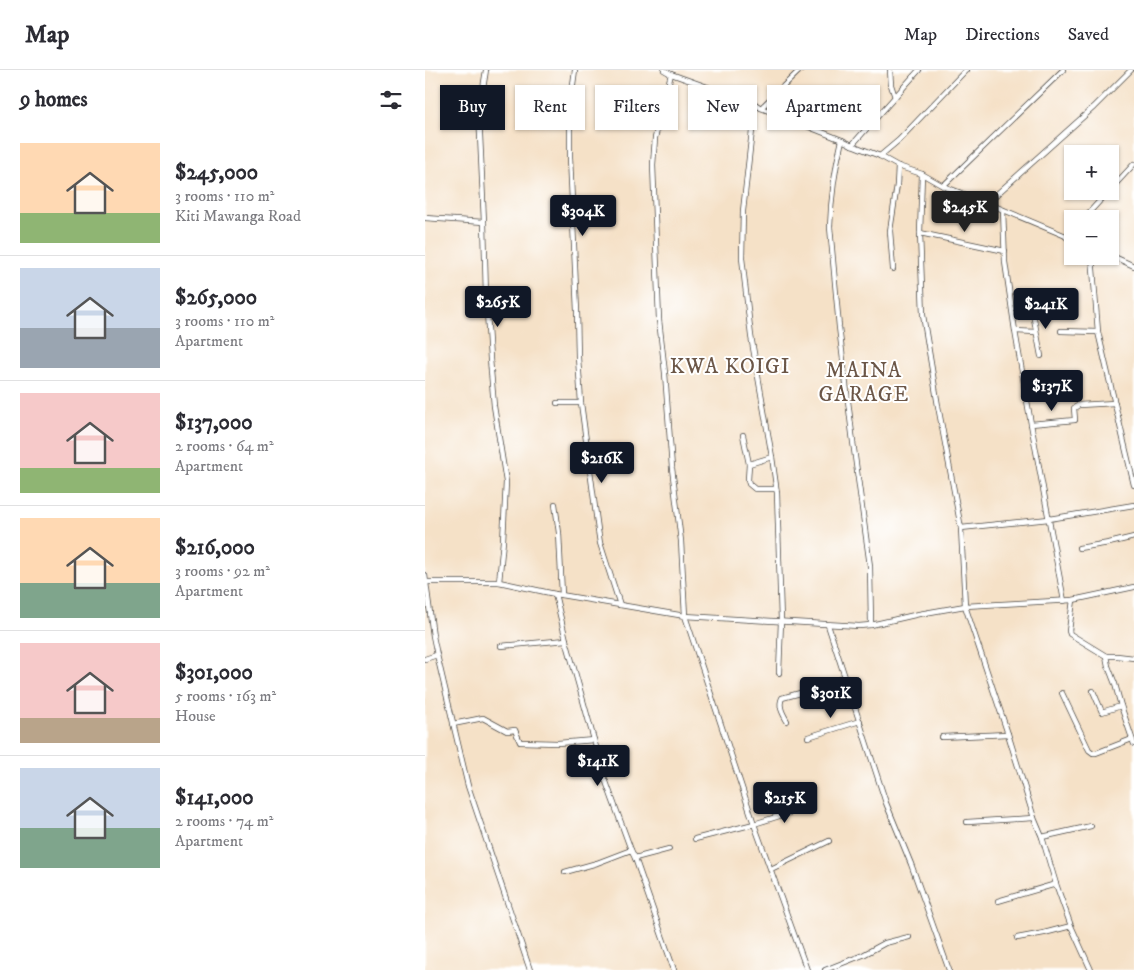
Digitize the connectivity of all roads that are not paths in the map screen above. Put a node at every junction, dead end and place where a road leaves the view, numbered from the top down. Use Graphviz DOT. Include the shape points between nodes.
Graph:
graph roads {
  1 [pos="486,70"];
  2 [pos="575,70"];
  3 [pos="664,70"];
  4 [pos="800,70"];
  5 [pos="890,70"];
  6 [pos="919,70"];
  7 [pos="966,70"];
  8 [pos="1063,70"];
  9 [pos="1131,70"];
  10 [pos="671,74"];
  11 [pos="702,85"];
  12 [pos="895,97"];
  13 [pos="757,105"];
  14 [pos="761,108"];
  15 [pos="752,130"];
  16 [pos="842,140"];
  17 [pos="852,145"];
  18 [pos="880,156"];
  19 [pos="1134,164"];
  20 [pos="898,166"];
  21 [pos="922,174"];
  22 [pos="1119,180"];
  23 [pos="943,186"];
  24 [pos="1101,200"];
  25 [pos="987,203"];
  26 [pos="1003,210"];
  27 [pos="1091,210"];
  28 [pos="425,218"];
  29 [pos="484,222"];
  30 [pos="921,233"];
  31 [pos="1064,236"];
  32 [pos="1005,251"];
  33 [pos="1119,260"];
  34 [pos="1094,265"];
  35 [pos="1134,266"];
  36 [pos="893,269"];
  37 [pos="1032,308"];
  38 [pos="1015,331"];
  39 [pos="1061,331"];
  40 [pos="1036,332"];
  41 [pos="1098,332"];
  42 [pos="1041,356"];
  43 [pos="557,403"];
  44 [pos="581,403"];
  45 [pos="1115,403"];
  46 [pos="1031,424"];
  47 [pos="743,434"];
  48 [pos="772,457"];
  49 [pos="749,464"];
  50 [pos="1134,485"];
  51 [pos="776,489"];
  52 [pos="555,504"];
  53 [pos="1134,506"];
  54 [pos="1049,518"];
  55 [pos="961,528"];
  56 [pos="1134,537"];
  57 [pos="1079,548"];
  58 [pos="425,575"];
  59 [pos="425,582"];
  60 [pos="499,582"];
  61 [pos="1134,587"];
  62 [pos="555,594"];
  63 [pos="562,595"];
  64 [pos="1073,600"];
  65 [pos="1064,601"];
  66 [pos="619,605"];
  67 [pos="965,606"];
  68 [pos="685,616"];
  69 [pos="781,621"];
  70 [pos="828,625"];
  71 [pos="871,626"];
  72 [pos="425,629"];
  73 [pos="432,629"];
  74 [pos="566,640"];
  75 [pos="501,646"];
  76 [pos="437,655"];
  77 [pos="1106,656"];
  78 [pos="425,658"];
  79 [pos="1134,658"];
  80 [pos="779,673"];
  81 [pos="845,677"];
  82 [pos="1093,690"];
  83 [pos="1062,693"];
  84 [pos="1121,706"];
  85 [pos="787,721"];
  86 [pos="860,721"];
  87 [pos="453,724"];
  88 [pos="1008,734"];
  89 [pos="941,736"];
  90 [pos="808,737"];
  91 [pos="594,740"];
  92 [pos="1133,741"];
  93 [pos="811,806"];
  94 [pos="1034,818"];
  95 [pos="967,822"];
  96 [pos="754,824"];
  97 [pos="1091,826"];
  98 [pos="1041,837"];
  99 [pos="695,839"];
  100 [pos="829,841"];
  101 [pos="669,849"];
  102 [pos="631,850"];
  103 [pos="635,858"];
  104 [pos="771,869"];
  105 [pos="565,872"];
  106 [pos="1056,884"];
  107 [pos="998,901"];
  108 [pos="1071,926"];
  109 [pos="909,937"];
  110 [pos="1017,938"];
  111 [pos="529,970"];
  112 [pos="674,970"];
  113 [pos="807,970"];
  114 [pos="825,970"];
  115 [pos="949,970"];
  116 [pos="1091,970"];
  1 -- 29 [label="street" via="479,113"];
  2 -- 44 [label="street" via="570,106 570,157"];
  3 -- 10 [label="street"];
  4 -- 14 [label="street"];
  5 -- 12 [label="street"];
  6 -- 12 [label="street"];
  7 -- 18 [label="street"];
  8 -- 23 [label="street"];
  9 -- 25 [label="street"];
  10 -- 11 [label="street"];
  10 -- 68 [label="street" via="655,138 653,165 659,320 681,541"];
  12 -- 17 [label="street"];
  13 -- 14 [label="street"];
  14 -- 16 [label="street"];
  15 -- 48 [label="street" via="743,211 742,258 751,336"];
  16 -- 17 [label="street"];
  16 -- 71 [label="street" via="836,164 830,227 841,346 869,566"];
  17 -- 18 [label="street"];
  18 -- 20 [label="street"];
  19 -- 22 [label="street"];
  20 -- 21 [label="street"];
  20 -- 36 [label="street" via="890,231"];
  21 -- 23 [label="street"];
  21 -- 30 [label="street"];
  23 -- 25 [label="street"];
  24 -- 27 [label="street"];
  25 -- 26 [label="street"];
  26 -- 31 [label="street"];
  26 -- 32 [label="street"];
  28 -- 29 [label="street"];
  29 -- 60 [label="street" via="490,359 505,482"];
  30 -- 32 [label="street"];
  30 -- 55 [label="street" via="923,315"];
  32 -- 38 [label="street"];
  33 -- 35 [label="street"];
  34 -- 41 [label="street"];
  37 -- 40 [label="street"];
  38 -- 40 [label="street"];
  38 -- 46 [label="street"];
  39 -- 41 [label="street"];
  40 -- 42 [label="street"];
  41 -- 45 [label="street"];
  43 -- 44 [label="street"];
  44 -- 66 [label="street" via="600,543"];
  45 -- 46 [label="street" via="1074,408 1075,420"];
  45 -- 50 [label="street"];
  46 -- 54 [label="street"];
  47 -- 49 [label="street"];
  48 -- 49 [label="street"];
  48 -- 51 [label="street"];
  49 -- 51 [label="street" via="748,480 752,487"];
  51 -- 69 [label="street"];
  52 -- 63 [label="street"];
  53 -- 54 [label="street"];
  54 -- 55 [label="street"];
  54 -- 65 [label="street"];
  55 -- 67 [label="street"];
  56 -- 57 [label="street"];
  58 -- 59 [label="street"];
  59 -- 60 [label="street"];
  59 -- 73 [label="street"];
  60 -- 62 [label="street"];
  61 -- 64 [label="street"];
  62 -- 63 [label="street"];
  62 -- 74 [label="street"];
  63 -- 66 [label="street"];
  64 -- 65 [label="street"];
  64 -- 77 [label="street" via="1070,634"];
  65 -- 67 [label="street"];
  66 -- 68 [label="street"];
  67 -- 71 [label="street"];
  67 -- 88 [label="street"];
  68 -- 69 [label="street"];
  68 -- 96 [label="street"];
  69 -- 70 [label="street"];
  69 -- 80 [label="street"];
  70 -- 71 [label="street"];
  70 -- 81 [label="street"];
  72 -- 73 [label="street"];
  73 -- 76 [label="street"];
  74 -- 75 [label="street"];
  74 -- 91 [label="street"];
  76 -- 78 [label="street"];
  76 -- 87 [label="street"];
  77 -- 79 [label="street"];
  77 -- 84 [label="street"];
  81 -- 85 [label="street" via="781,699"];
  81 -- 86 [label="street"];
  82 -- 84 [label="street" via="1102,712"];
  83 -- 92 [label="street" via="1091,752"];
  84 -- 92 [label="street"];
  86 -- 90 [label="street"];
  86 -- 115 [label="street" via="886,803"];
  87 -- 91 [label="street" via="483,718 507,731 515,730 521,742"];
  87 -- 111 [label="street" via="468,786"];
  88 -- 89 [label="street"];
  88 -- 94 [label="street"];
  91 -- 102 [label="street"];
  93 -- 96 [label="street"];
  94 -- 95 [label="street"];
  94 -- 98 [label="street"];
  96 -- 99 [label="street"];
  96 -- 104 [label="street"];
  97 -- 98 [label="street"];
  98 -- 106 [label="street"];
  100 -- 104 [label="street"];
  101 -- 103 [label="street"];
  102 -- 103 [label="street"];
  102 -- 105 [label="street"];
  103 -- 112 [label="street"];
  104 -- 113 [label="street"];
  106 -- 107 [label="street"];
  106 -- 108 [label="street"];
  108 -- 110 [label="street"];
  108 -- 116 [label="street"];
  109 -- 114 [label="street" via="885,943"];
}
